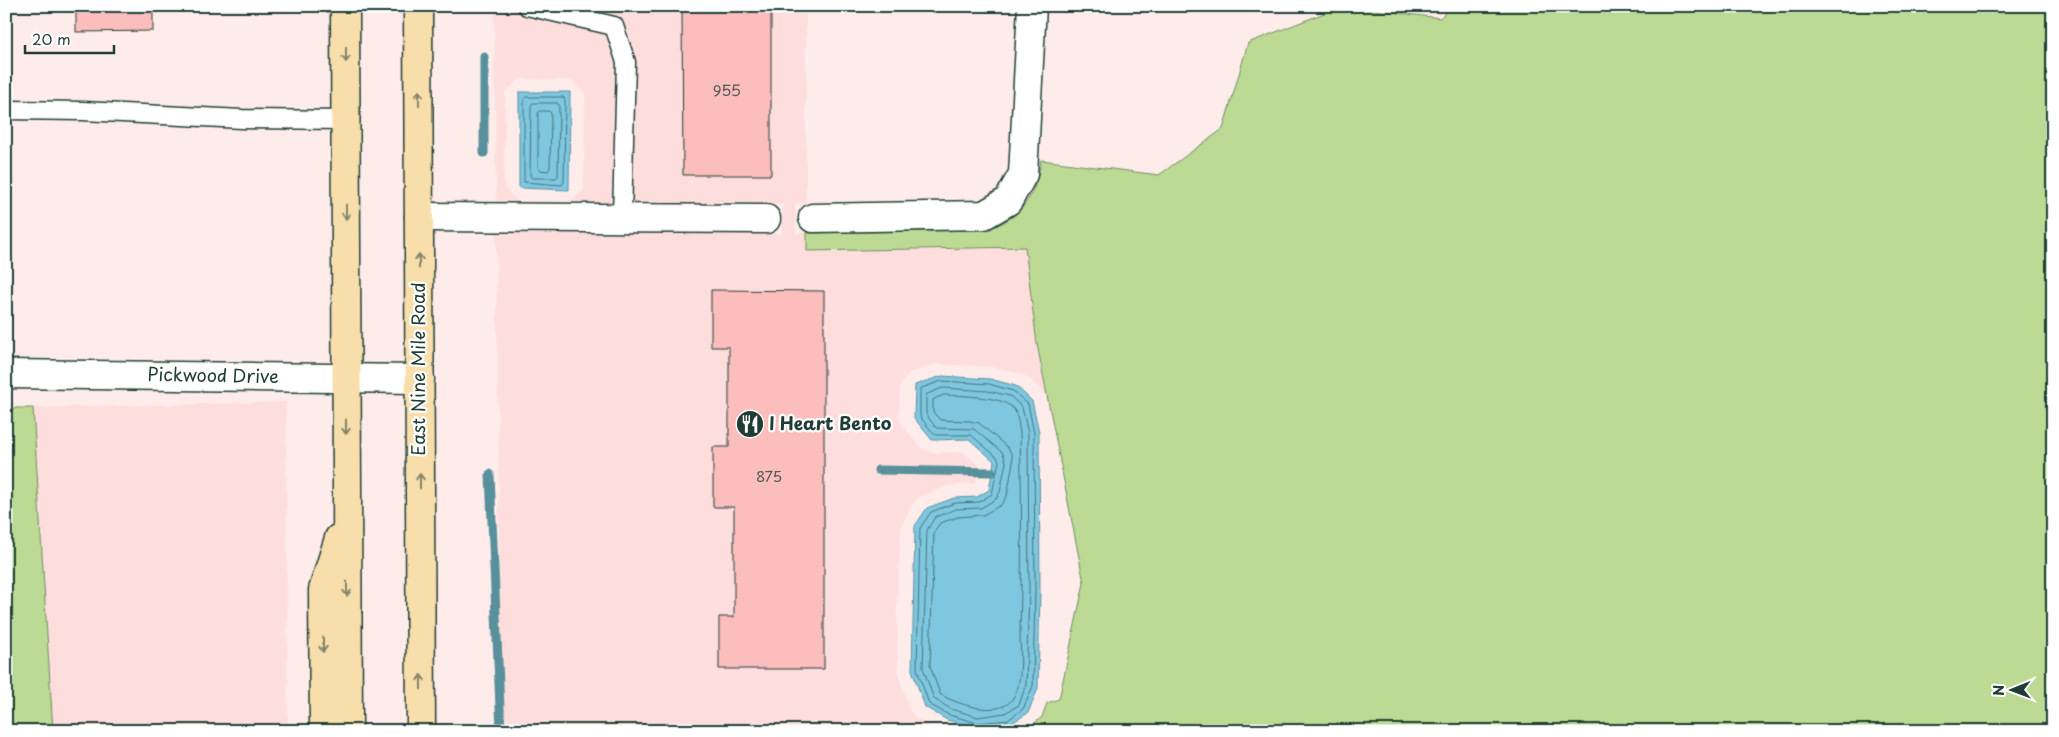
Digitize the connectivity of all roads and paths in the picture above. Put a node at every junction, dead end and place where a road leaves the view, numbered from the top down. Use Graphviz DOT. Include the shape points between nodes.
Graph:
graph roads {
  1 [pos="345,6"];
  2 [pos="418,6"];
  3 [pos="527,6"];
  4 [pos="1032,6"];
  5 [pos="6,110"];
  6 [pos="346,120"];
  7 [pos="419,217"];
  8 [pos="622,218"];
  9 [pos="813,218"];
  10 [pos="766,219"];
  11 [pos="6,374"];
  12 [pos="346,378"];
  13 [pos="420,380"];
  14 [pos="347,513"];
  15 [pos="324,731"];
  16 [pos="348,731"];
  17 [pos="421,731"];
  1 -- 6 [label="main road, one-way"];
  7 -- 2 [label="main road, East Nine Mile Road, one-way"];
  3 -- 8 [label="lane" via="614,26 626,62"];
  4 -- 9 [label="street" via="1023,174 1008,201 984,214"];
  5 -- 6 [label="lane"];
  6 -- 12 [label="main road, one-way"];
  7 -- 8 [label="street"];
  13 -- 7 [label="main road, East Nine Mile Road, one-way"];
  8 -- 10 [label="street"];
  11 -- 12 [label="street, Pickwood Drive"];
  12 -- 13 [label="street, Pickwood Drive"];
  12 -- 14 [label="main road, one-way"];
  17 -- 13 [label="main road, East Nine Mile Road, one-way"];
  14 -- 15 [label="main road, one-way" via="323,590"];
  14 -- 16 [label="main road, one-way"];
}
